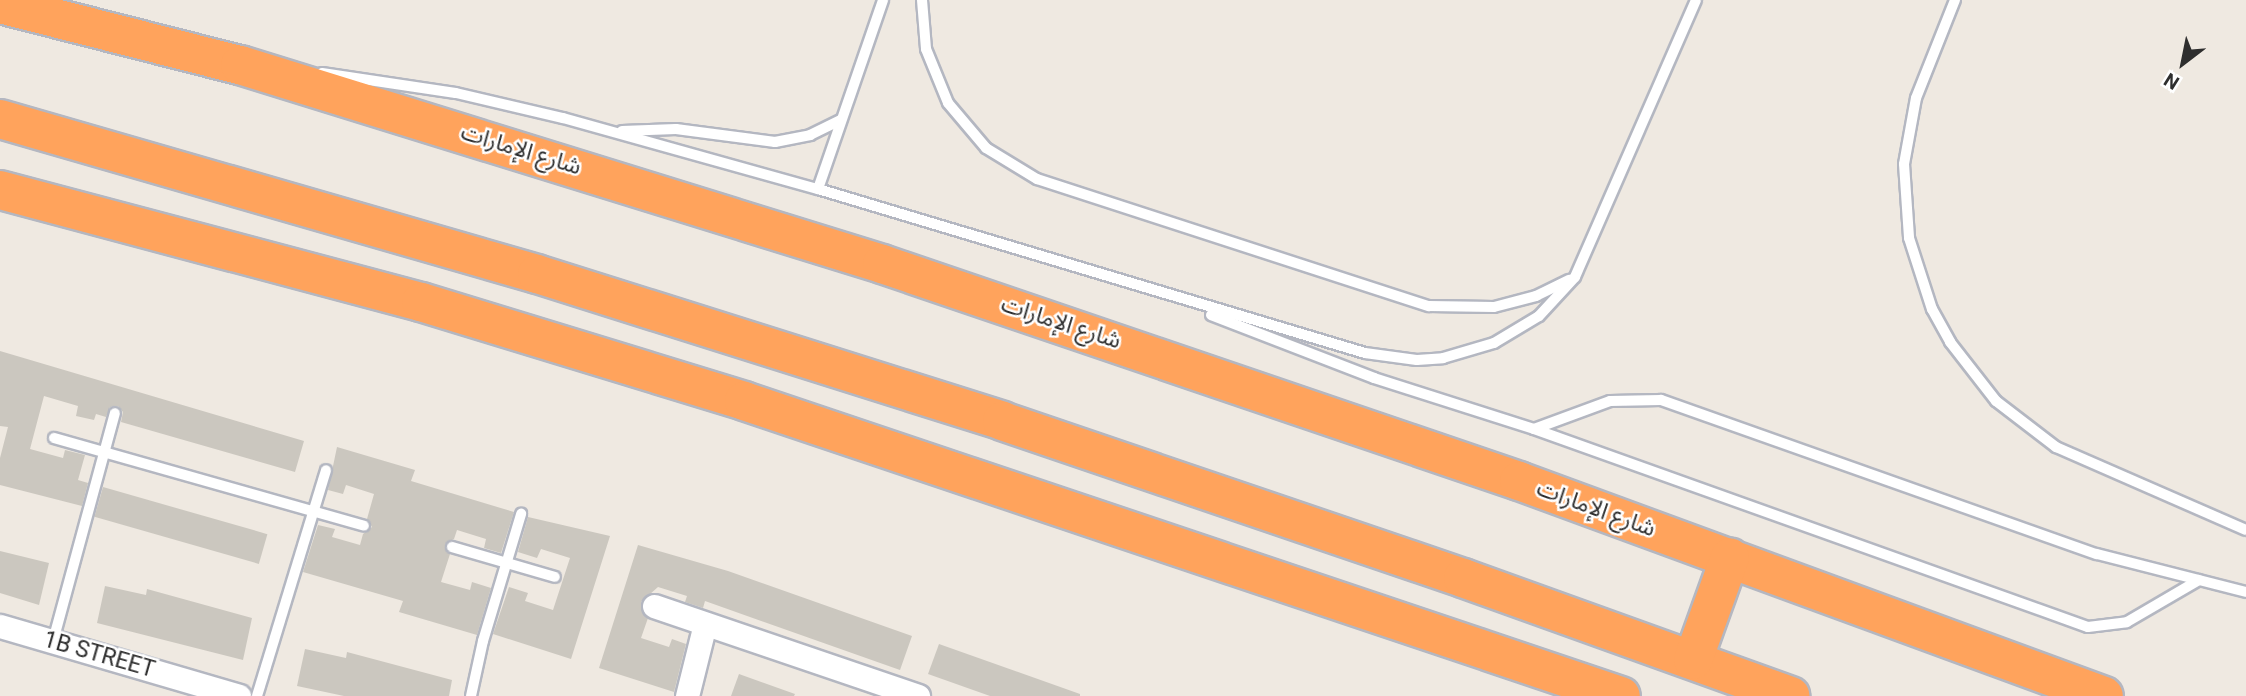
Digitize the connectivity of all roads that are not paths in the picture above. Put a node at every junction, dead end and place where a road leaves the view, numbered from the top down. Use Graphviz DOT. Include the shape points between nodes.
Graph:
graph roads {
  1 [pos="883,0"];
  2 [pos="922,0"];
  3 [pos="1696,0"];
  4 [pos="1955,0"];
  5 [pos="0,4"];
  6 [pos="240,65"];
  7 [pos="0,119"];
  8 [pos="841,120"];
  9 [pos="615,132"];
  10 [pos="818,189"];
  11 [pos="0,190"];
  12 [pos="1575,277"];
  13 [pos="1161,295"];
  14 [pos="115,413"];
  15 [pos="1534,429"];
  16 [pos="54,438"];
  17 [pos="104,453"];
  18 [pos="326,470"];
  19 [pos="314,512"];
  20 [pos="521,514"];
  21 [pos="365,526"];
  22 [pos="2246,530"];
  23 [pos="452,547"];
  24 [pos="1730,557"];
  25 [pos="506,562"];
  26 [pos="555,577"];
  27 [pos="2199,580"];
  28 [pos="2246,592"];
  29 [pos="654,606"];
  30 [pos="705,624"];
  31 [pos="0,626"];
  32 [pos="53,641"];
  33 [pos="1693,660"];
  34 [pos="239,696"];
  35 [pos="257,696"];
  36 [pos="471,696"];
  37 [pos="687,696"];
  38 [pos="918,696"];
  39 [pos="1621,696"];
  40 [pos="1790,696"];
  41 [pos="2104,696"];
  1 -- 8 [label="lane"];
  2 -- 12 [label="lane" via="926,48 948,103 986,148 1037,179 1429,306 1494,307 1536,296"];
  3 -- 12 [label="lane"];
  4 -- 22 [label="lane" via="1916,98 1904,163 1909,238 1932,309 1950,342 1996,401 2056,447"];
  5 -- 6 [label="highway, شارع الإمارات"];
  6 -- 9 [label="lane" via="402,83"];
  6 -- 24 [label="highway, شارع الإمارات" via="995,302"];
  7 -- 33 [label="highway" via="770,346 1220,494"];
  8 -- 9 [label="lane" via="810,135 775,142 676,129"];
  8 -- 10 [label="lane"];
  9 -- 10 [label="lane"];
  10 -- 13 [label="lane"];
  11 -- 39 [label="highway" via="421,302 744,401"];
  12 -- 13 [label="lane" via="1539,316 1494,343 1443,358 1417,360 1365,353"];
  13 -- 15 [label="lane" via="1374,378"];
  14 -- 17 [label="lane"];
  15 -- 27 [label="lane" via="1609,401 1661,400 2097,554"];
  15 -- 27 [label="lane" via="2088,627 2127,622"];
  16 -- 17 [label="lane"];
  17 -- 19 [label="lane"];
  17 -- 32 [label="lane"];
  18 -- 19 [label="lane"];
  19 -- 21 [label="lane"];
  19 -- 35 [label="lane"];
  20 -- 25 [label="lane"];
  23 -- 25 [label="lane"];
  24 -- 33 [label="highway"];
  24 -- 41 [label="highway, شارع الإمارات"];
  25 -- 26 [label="lane"];
  25 -- 36 [label="lane"];
  27 -- 28 [label="lane"];
  29 -- 30 [label="street"];
  30 -- 37 [label="street"];
  30 -- 38 [label="street"];
  31 -- 32 [label="street, 1B STREET"];
  32 -- 34 [label="street, 1B STREET"];
  33 -- 40 [label="highway"];
}
